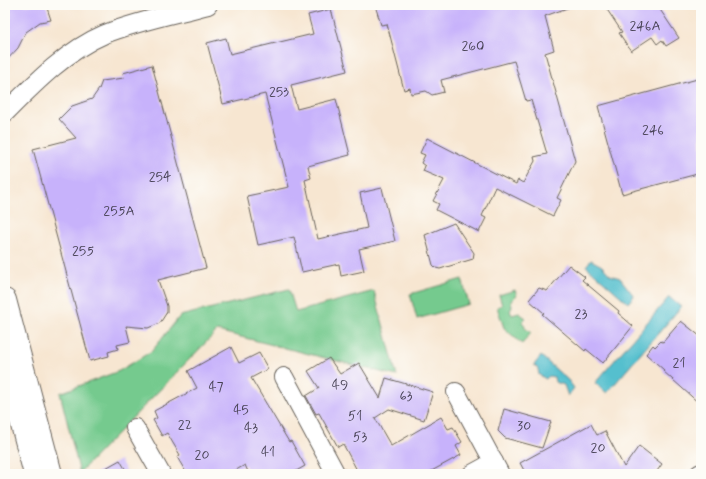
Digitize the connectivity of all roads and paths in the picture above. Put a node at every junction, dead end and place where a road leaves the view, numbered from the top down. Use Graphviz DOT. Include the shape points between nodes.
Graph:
graph roads {
  1 [pos="208,5"];
  2 [pos="5,113"];
  3 [pos="5,300"];
  4 [pos="10,333"];
  5 [pos="5,361"];
  6 [pos="284,377"];
  7 [pos="456,392"];
  8 [pos="135,428"];
  9 [pos="497,468"];
  10 [pos="35,474"];
  11 [pos="51,474"];
  12 [pos="161,474"];
  13 [pos="336,474"];
  14 [pos="472,474"];
  1 -- 2 [label="street" via="104,35 72,54 45,75"];
  3 -- 4 [label="street"];
  4 -- 11 [label="street"];
  5 -- 10 [label="street"];
  6 -- 13 [label="street"];
  7 -- 9 [label="street"];
  8 -- 12 [label="street"];
  9 -- 14 [label="street"];
}
